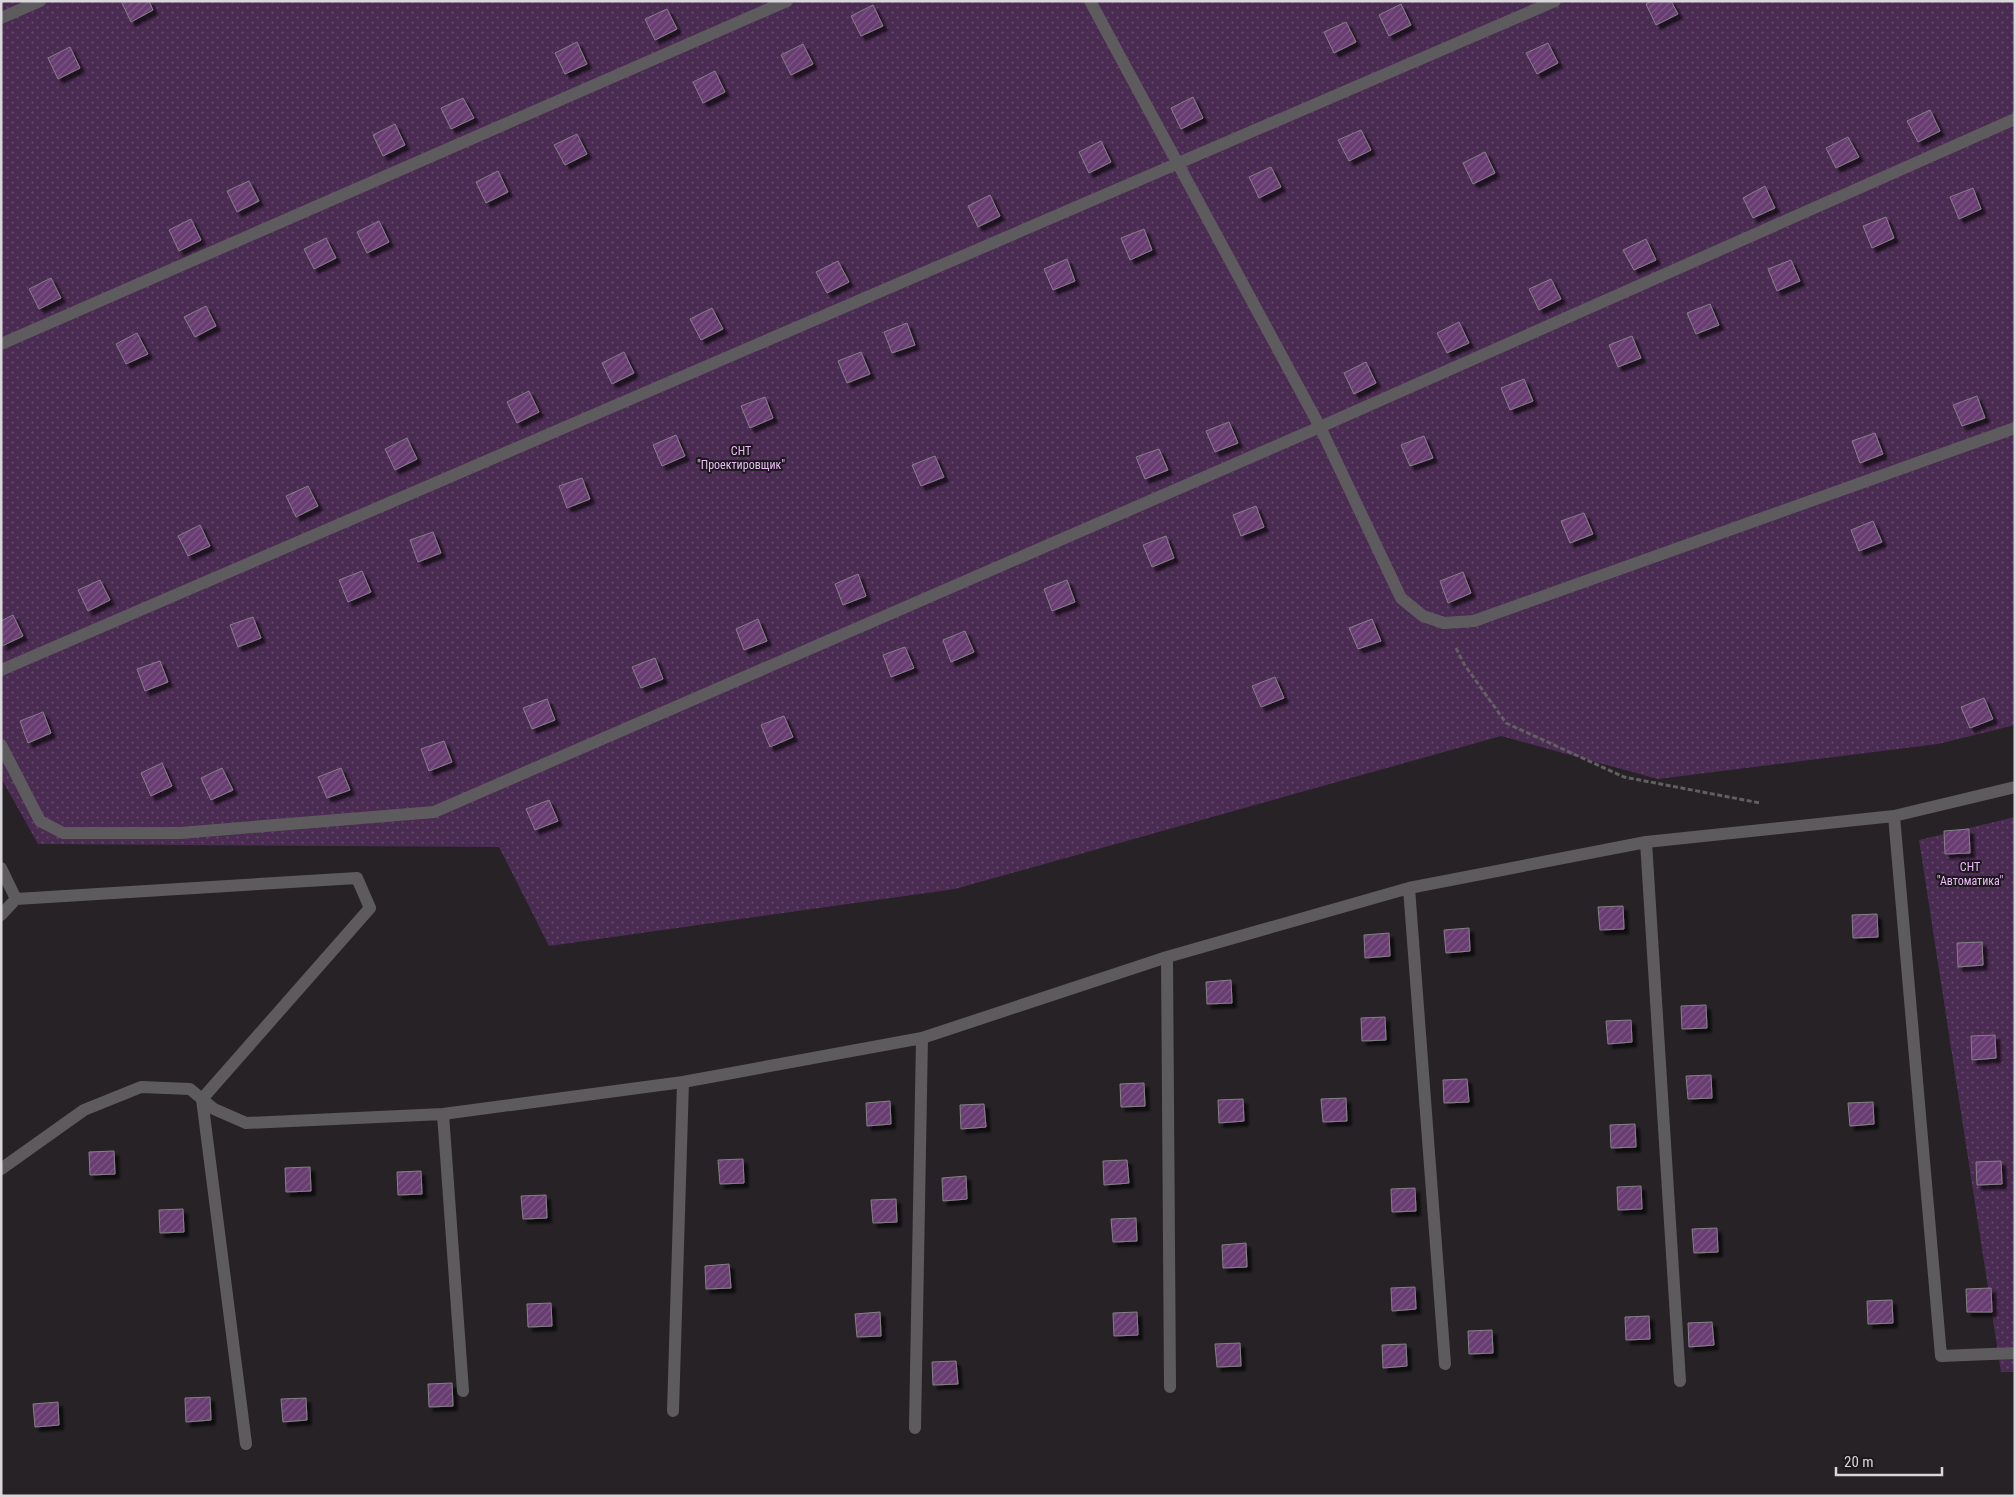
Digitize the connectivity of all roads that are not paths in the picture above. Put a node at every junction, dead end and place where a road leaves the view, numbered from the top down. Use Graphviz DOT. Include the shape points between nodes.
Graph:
graph roads {
  1 [pos="40,1"];
  2 [pos="787,1"];
  3 [pos="1090,1"];
  4 [pos="1555,1"];
  5 [pos="1,18"];
  6 [pos="2015,118"];
  7 [pos="1178,164"];
  8 [pos="1,344"];
  9 [pos="1320,427"];
  10 [pos="2015,428"];
  11 [pos="1,670"];
  12 [pos="1,745"];
  13 [pos="2015,787"];
  14 [pos="1894,816"];
  15 [pos="1646,842"];
  16 [pos="1,868"];
  17 [pos="1409,888"];
  18 [pos="16,899"];
  19 [pos="1,915"];
  20 [pos="1167,957"];
  21 [pos="922,1038"];
  22 [pos="683,1082"];
  23 [pos="202,1098"];
  24 [pos="442,1114"];
  25 [pos="1,1169"];
  26 [pos="2015,1353"];
  27 [pos="1445,1364"];
  28 [pos="1680,1381"];
  29 [pos="1170,1386"];
  30 [pos="463,1391"];
  31 [pos="673,1411"];
  32 [pos="916,1428"];
  33 [pos="246,1444"];
  1 -- 5 [label="street"];
  2 -- 8 [label="street"];
  3 -- 7 [label="street"];
  4 -- 7 [label="street"];
  6 -- 9 [label="street"];
  7 -- 9 [label="street"];
  7 -- 11 [label="street"];
  9 -- 10 [label="street" via="1402,598 1423,616 1444,623 1474,621"];
  9 -- 12 [label="street" via="434,812 180,833 63,833 40,821"];
  13 -- 14 [label="street"];
  14 -- 15 [label="street"];
  14 -- 26 [label="street" via="1941,1356"];
  15 -- 17 [label="street"];
  15 -- 28 [label="street"];
  16 -- 18 [label="street"];
  17 -- 20 [label="street"];
  17 -- 27 [label="street"];
  18 -- 19 [label="street"];
  18 -- 23 [label="street" via="357,878 370,908"];
  20 -- 21 [label="street"];
  20 -- 29 [label="street"];
  21 -- 22 [label="street"];
  21 -- 32 [label="street"];
  22 -- 24 [label="street"];
  22 -- 31 [label="street"];
  23 -- 24 [label="street" via="214,1109 246,1122"];
  23 -- 25 [label="street" via="190,1089 141,1087 84,1110"];
  23 -- 33 [label="street"];
  24 -- 30 [label="street"];
}
